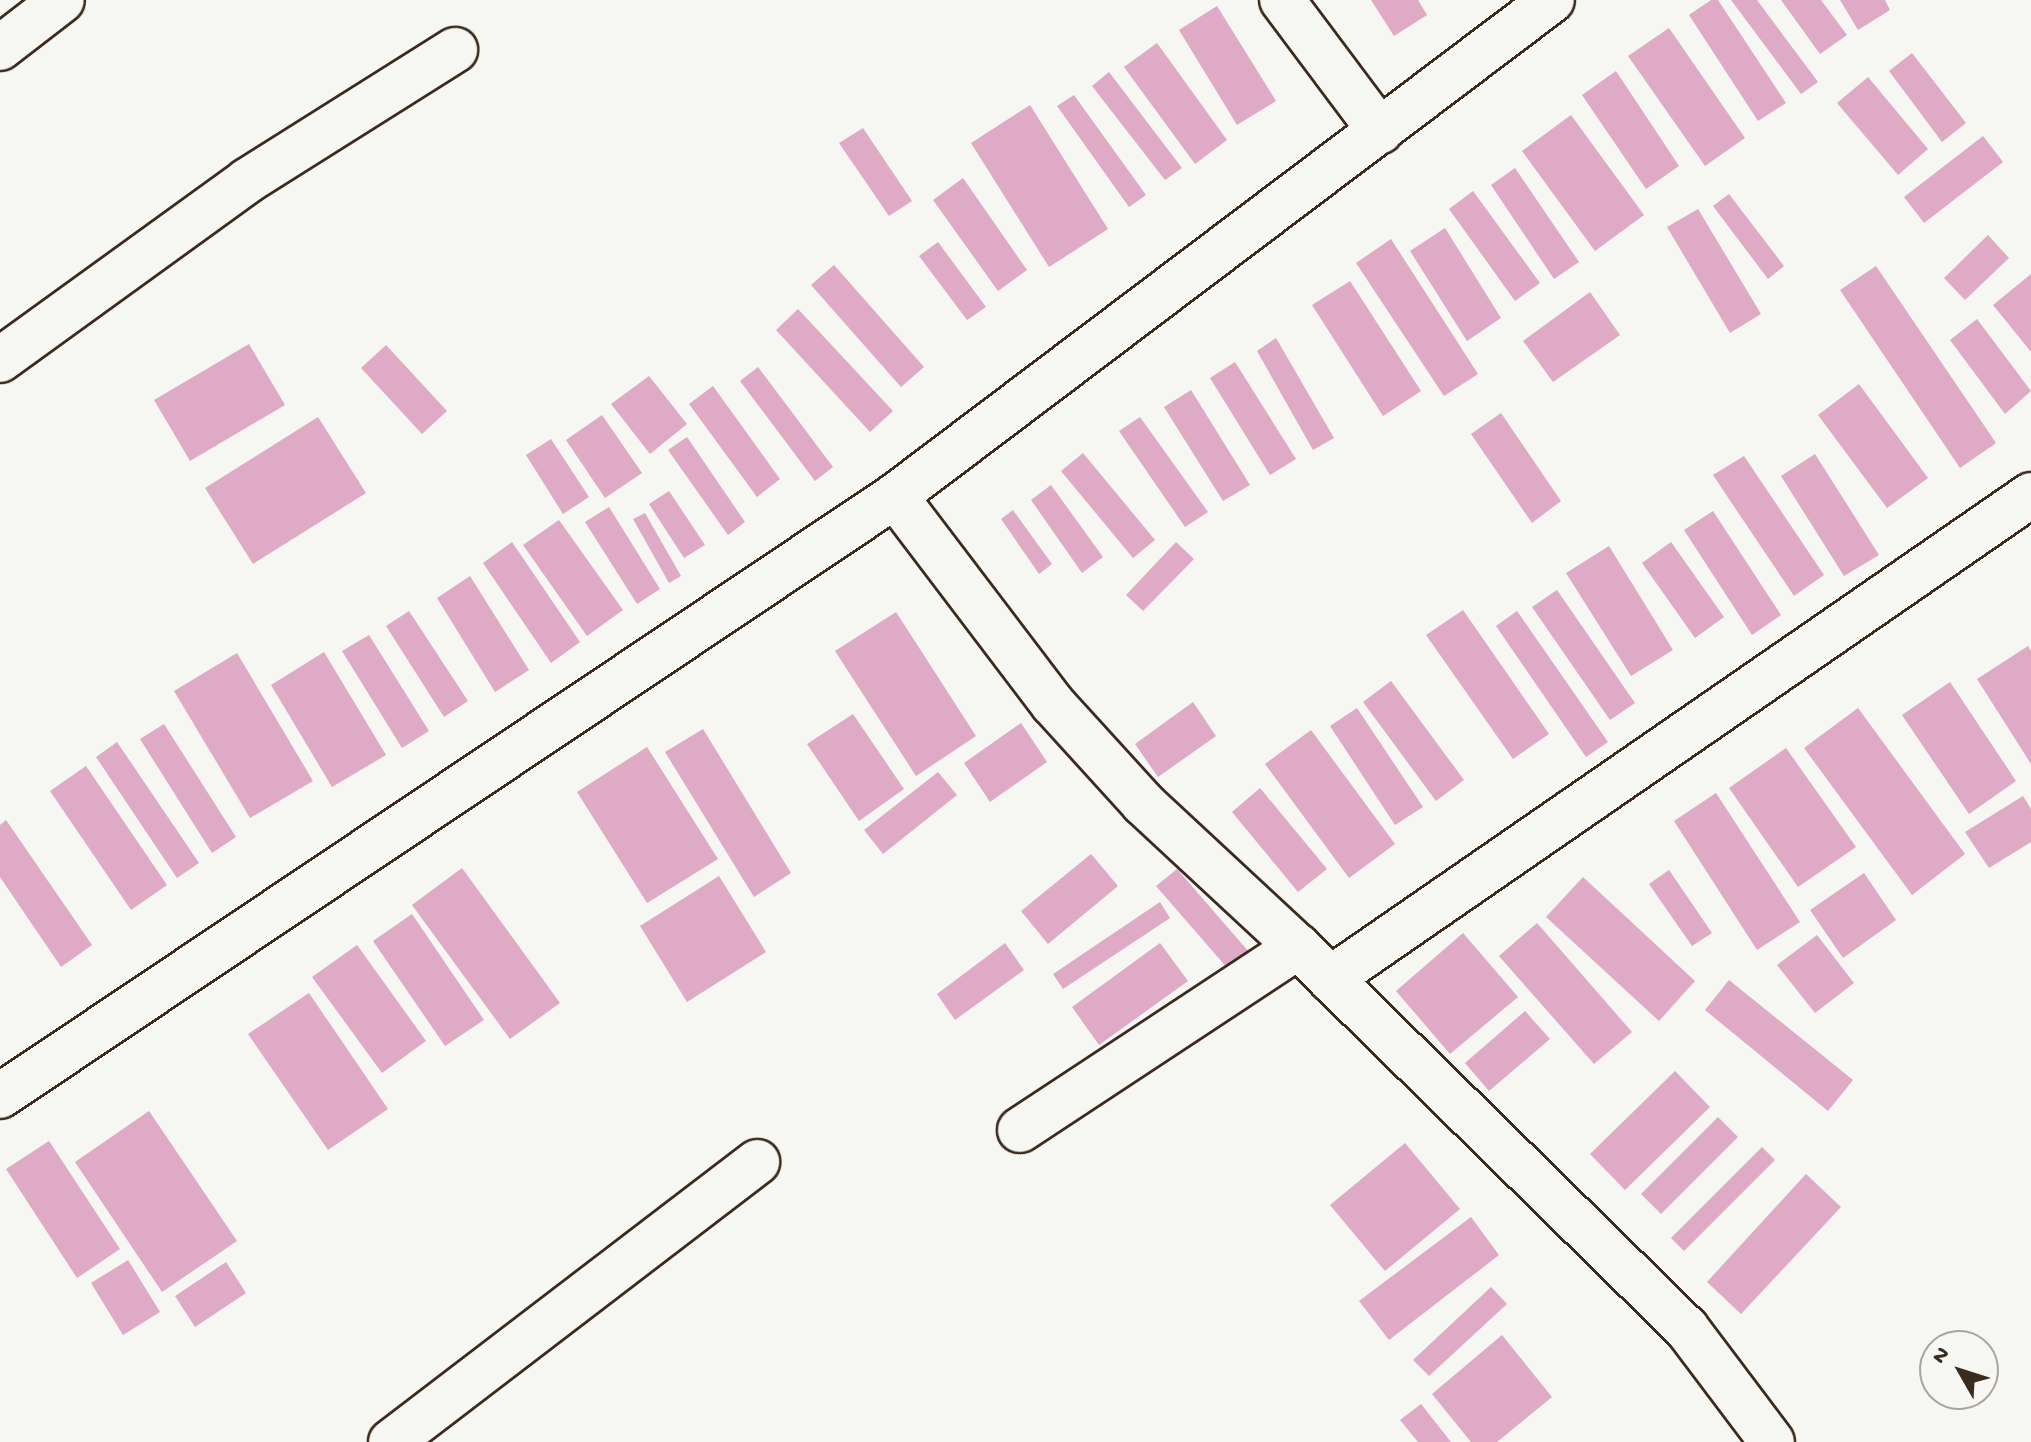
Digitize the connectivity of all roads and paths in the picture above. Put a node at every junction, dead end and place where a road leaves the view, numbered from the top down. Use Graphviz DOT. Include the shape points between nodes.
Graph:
graph roads {
  1 [pos="62,0"];
  2 [pos="1282,0"];
  3 [pos="1552,0"];
  4 [pos="0,48"];
  5 [pos="455,50"];
  6 [pos="1380,131"];
  7 [pos="0,360"];
  8 [pos="2031,495"];
  9 [pos="895,496"];
  10 [pos="1298,947"];
  11 [pos="1330,979"];
  12 [pos="0,1096"];
  13 [pos="1020,1130"];
  14 [pos="757,1162"];
  15 [pos="391,1442"];
  16 [pos="1772,1442"];
  1 -- 4 [label="street"];
  2 -- 6 [label="street"];
  3 -- 6 [label="street"];
  5 -- 7 [label="street" via="247,181"];
  6 -- 9 [label="street"];
  8 -- 11 [label="street"];
  9 -- 10 [label="street" via="1063,715 1143,803"];
  9 -- 12 [label="street"];
  10 -- 11 [label="street"];
  10 -- 13 [label="street"];
  11 -- 16 [label="street" via="1687,1329"];
  14 -- 15 [label="street"];
}
